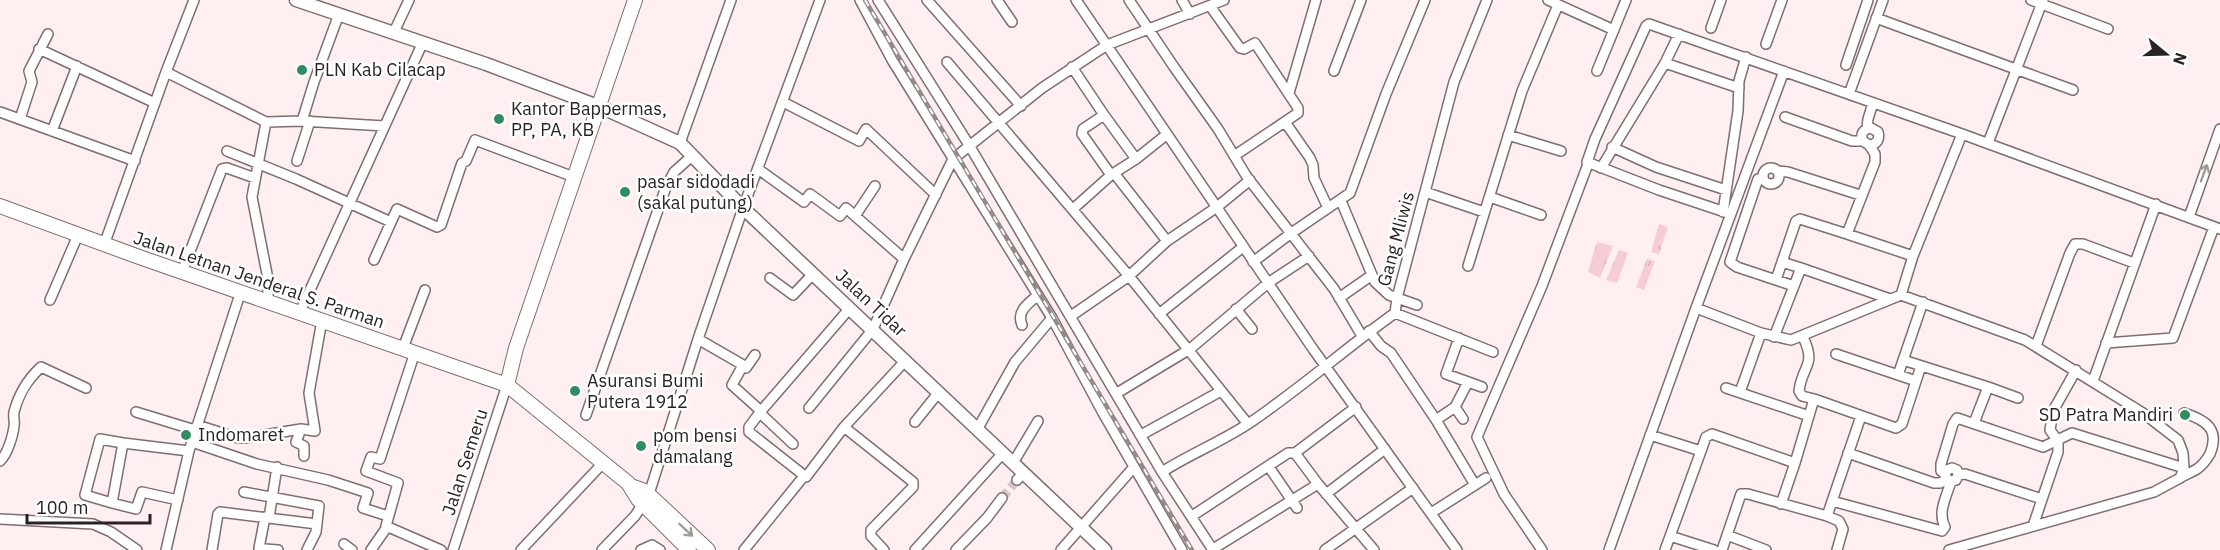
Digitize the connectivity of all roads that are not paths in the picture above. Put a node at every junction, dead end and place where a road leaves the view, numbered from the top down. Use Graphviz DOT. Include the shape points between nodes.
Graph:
graph roads {
  1 [pos="195,0"];
  2 [pos="296,0"];
  3 [pos="409,0"];
  4 [pos="635,0"];
  5 [pos="731,0"];
  6 [pos="820,0"];
  7 [pos="860,0"];
  8 [pos="878,0"];
  9 [pos="927,0"];
  10 [pos="997,0"];
  11 [pos="1076,0"];
  12 [pos="1130,0"];
  13 [pos="1182,0"];
  14 [pos="1224,0"];
  15 [pos="1316,0"];
  16 [pos="1361,0"];
  17 [pos="1425,0"];
  18 [pos="1487,0"];
  19 [pos="1548,0"];
  20 [pos="1626,0"];
  21 [pos="1720,0"];
  22 [pos="1782,0"];
  23 [pos="1868,0"];
  24 [pos="1883,0"];
  25 [pos="2031,0"];
  26 [pos="2042,2"];
  27 [pos="1558,5"];
  28 [pos="1210,6"];
  29 [pos="339,14"];
  30 [pos="1190,14"];
  31 [pos="1876,18"];
  32 [pos="1012,22"];
  33 [pos="1711,28"];
  34 [pos="2108,28"];
  35 [pos="1148,29"];
  36 [pos="1614,30"];
  37 [pos="394,32"];
  38 [pos="48,34"];
  39 [pos="1679,34"];
  40 [pos="423,42"];
  41 [pos="1766,44"];
  42 [pos="1107,45"];
  43 [pos="39,49"];
  44 [pos="1746,57"];
  45 [pos="947,62"];
  46 [pos="1665,63"];
  47 [pos="1846,65"];
  48 [pos="77,66"];
  49 [pos="1072,67"];
  50 [pos="2016,69"];
  51 [pos="1334,71"];
  52 [pos="1597,71"];
  53 [pos="1784,71"];
  54 [pos="166,72"];
  55 [pos="1739,88"];
  56 [pos="2073,90"];
  57 [pos="1289,93"];
  58 [pos="1849,94"];
  59 [pos="783,102"];
  60 [pos="155,103"];
  61 [pos="1873,103"];
  62 [pos="598,106"];
  63 [pos="1021,106"];
  64 [pos="0,112"];
  65 [pos="1104,115"];
  66 [pos="1785,117"];
  67 [pos="20,119"];
  68 [pos="306,121"];
  69 [pos="266,122"];
  70 [pos="1285,122"];
  71 [pos="999,124"];
  72 [pos="384,126"];
  73 [pos="1867,128"];
  74 [pos="2220,129"];
  75 [pos="52,131"];
  76 [pos="1962,134"];
  77 [pos="1166,135"];
  78 [pos="1508,135"];
  79 [pos="680,143"];
  80 [pos="1866,143"];
  81 [pos="1988,143"];
  82 [pos="969,144"];
  83 [pos="1612,147"];
  84 [pos="227,151"];
  85 [pos="1561,151"];
  86 [pos="693,156"];
  87 [pos="1234,156"];
  88 [pos="953,159"];
  89 [pos="1136,159"];
  90 [pos="135,161"];
  91 [pos="297,161"];
  92 [pos="258,162"];
  93 [pos="1588,164"];
  94 [pos="1601,168"];
  95 [pos="758,169"];
  96 [pos="1112,174"];
  97 [pos="574,177"];
  98 [pos="1744,177"];
  99 [pos="255,178"];
  100 [pos="1760,178"];
  101 [pos="1250,180"];
  102 [pos="875,186"];
  103 [pos="1726,190"];
  104 [pos="1425,192"];
  105 [pos="936,195"];
  106 [pos="1860,195"];
  107 [pos="1490,197"];
  108 [pos="1341,201"];
  109 [pos="350,204"];
  110 [pos="2156,204"];
  111 [pos="0,206"];
  112 [pos="1217,207"];
  113 [pos="743,208"];
  114 [pos="1328,208"];
  115 [pos="1072,209"];
  116 [pos="1484,212"];
  117 [pos="1727,213"];
  118 [pos="1541,215"];
  119 [pos="855,216"];
  120 [pos="2189,217"];
  121 [pos="391,222"];
  122 [pos="2217,228"];
  123 [pos="1290,234"];
  124 [pos="1847,234"];
  125 [pos="78,235"];
  126 [pos="1167,241"];
  127 [pos="104,245"];
  128 [pos="1243,247"];
  129 [pos="1309,256"];
  130 [pos="1913,256"];
  131 [pos="904,259"];
  132 [pos="374,260"];
  133 [pos="1253,262"];
  134 [pos="1782,262"];
  135 [pos="2134,263"];
  136 [pos="1468,266"];
  137 [pos="1801,268"];
  138 [pos="182,272"];
  139 [pos="813,274"];
  140 [pos="1371,275"];
  141 [pos="1129,276"];
  142 [pos="770,278"];
  143 [pos="1776,280"];
  144 [pos="1268,283"];
  145 [pos="1794,286"];
  146 [pos="425,290"];
  147 [pos="241,291"];
  148 [pos="1038,295"];
  149 [pos="1901,295"];
  150 [pos="1339,298"];
  151 [pos="1397,298"];
  152 [pos="1890,299"];
  153 [pos="50,300"];
  154 [pos="268,302"];
  155 [pos="1923,302"];
  156 [pos="1418,305"];
  157 [pos="850,308"];
  158 [pos="1695,308"];
  159 [pos="1236,309"];
  160 [pos="300,312"];
  161 [pos="1395,313"];
  162 [pos="1159,314"];
  163 [pos="1071,316"];
  164 [pos="1052,318"];
  165 [pos="322,320"];
  166 [pos="1022,325"];
  167 [pos="873,329"];
  168 [pos="1252,329"];
  169 [pos="1761,333"];
  170 [pos="1366,334"];
  171 [pos="1774,336"];
  172 [pos="1803,337"];
  173 [pos="1458,338"];
  174 [pos="698,339"];
  175 [pos="2106,343"];
  176 [pos="2036,346"];
  177 [pos="1190,349"];
  178 [pos="409,350"];
  179 [pos="1493,352"];
  180 [pos="1836,354"];
  181 [pos="755,355"];
  182 [pos="906,360"];
  183 [pos="1903,360"];
  184 [pos="743,365"];
  185 [pos="1921,366"];
  186 [pos="1327,367"];
  187 [pos="2076,370"];
  188 [pos="1898,375"];
  189 [pos="1916,381"];
  190 [pos="2093,381"];
  191 [pos="1468,382"];
  192 [pos="507,385"];
  193 [pos="1482,387"];
  194 [pos="1988,387"];
  195 [pos="86,388"];
  196 [pos="1726,388"];
  197 [pos="1221,391"];
  198 [pos="939,392"];
  199 [pos="1740,392"];
  200 [pos="1117,393"];
  201 [pos="2018,398"];
  202 [pos="1814,399"];
  203 [pos="1356,407"];
  204 [pos="1455,407"];
  205 [pos="809,408"];
  206 [pos="136,412"];
  207 [pos="761,412"];
  208 [pos="2184,413"];
  209 [pos="586,415"];
  210 [pos="1809,416"];
  211 [pos="1861,416"];
  212 [pos="1436,420"];
  213 [pos="1463,420"];
  214 [pos="1038,421"];
  215 [pos="915,422"];
  216 [pos="1974,423"];
  217 [pos="1248,424"];
  218 [pos="844,427"];
  219 [pos="196,428"];
  220 [pos="978,428"];
  221 [pos="301,429"];
  222 [pos="1141,435"];
  223 [pos="1650,435"];
  224 [pos="2058,441"];
  225 [pos="123,443"];
  226 [pos="793,444"];
  227 [pos="190,446"];
  228 [pos="1385,449"];
  229 [pos="1701,451"];
  230 [pos="1003,453"];
  231 [pos="1295,453"];
  232 [pos="1848,453"];
  233 [pos="304,456"];
  234 [pos="0,461"];
  235 [pos="604,462"];
  236 [pos="1013,463"];
  237 [pos="1795,463"];
  238 [pos="277,467"];
  239 [pos="1134,467"];
  240 [pos="1269,467"];
  241 [pos="2184,468"];
  242 [pos="1162,472"];
  243 [pos="804,476"];
  244 [pos="1486,477"];
  245 [pos="1950,477"];
  246 [pos="2180,477"];
  247 [pos="1318,484"];
  248 [pos="1475,485"];
  249 [pos="1413,488"];
  250 [pos="244,492"];
  251 [pos="1326,494"];
  252 [pos="272,498"];
  253 [pos="1002,498"];
  254 [pos="646,499"];
  255 [pos="2042,499"];
  256 [pos="178,500"];
  257 [pos="1832,501"];
  258 [pos="112,503"];
  259 [pos="1781,504"];
  260 [pos="1294,505"];
  261 [pos="1431,513"];
  262 [pos="388,516"];
  263 [pos="1192,516"];
  264 [pos="1827,516"];
  265 [pos="267,517"];
  266 [pos="0,519"];
  267 [pos="317,524"];
  268 [pos="387,526"];
  269 [pos="2033,526"];
  270 [pos="1080,527"];
  271 [pos="1356,528"];
  272 [pos="1727,535"];
  273 [pos="1670,536"];
  274 [pos="1740,540"];
  275 [pos="265,549"];
  276 [pos="137,550"];
  277 [pos="166,550"];
  278 [pos="212,550"];
  279 [pos="278,550"];
  280 [pos="307,550"];
  281 [pos="371,550"];
  282 [pos="441,550"];
  283 [pos="453,550"];
  284 [pos="521,550"];
  285 [pos="602,550"];
  286 [pos="642,550"];
  287 [pos="660,550"];
  288 [pos="689,550"];
  289 [pos="708,550"];
  290 [pos="744,550"];
  291 [pos="884,550"];
  292 [pos="915,550"];
  293 [pos="956,550"];
  294 [pos="1061,550"];
  295 [pos="1105,550"];
  296 [pos="1182,550"];
  297 [pos="1213,550"];
  298 [pos="1324,550"];
  299 [pos="1374,550"];
  300 [pos="1457,550"];
  301 [pos="1542,550"];
  302 [pos="1609,550"];
  303 [pos="1665,550"];
  304 [pos="1714,550"];
  305 [pos="1722,550"];
  306 [pos="1736,550"];
  307 [pos="1766,550"];
  308 [pos="1837,550"];
  309 [pos="1949,550"];
  1 -- 54 [label="street"];
  2 -- 29 [label="street, Jalan Tidar"];
  3 -- 37 [label="street"];
  4 -- 62 [label="main road"];
  5 -- 79 [label="street"];
  6 -- 59 [label="street"];
  7 -- 88 [label="street"];
  8 -- 82 [label="street"];
  9 -- 63 [label="street"];
  10 -- 32 [label="street"];
  11 -- 42 [label="street"];
  12 -- 35 [label="street"];
  13 -- 30 [label="street"];
  14 -- 28 [label="street"];
  15 -- 57 [label="street"];
  16 -- 51 [label="street"];
  17 -- 108 [label="street" via="1352,189"];
  18 -- 104 [label="street, Gang Mliwis" via="1454,82"];
  19 -- 27 [label="street"];
  20 -- 36 [label="street"];
  21 -- 33 [label="street"];
  22 -- 41 [label="street"];
  23 -- 47 [label="street"];
  24 -- 31 [label="street"];
  25 -- 26 [label="street"];
  26 -- 34 [label="street"];
  26 -- 50 [label="street"];
  27 -- 36 [label="street"];
  27 -- 78 [label="street" via="1521,91"];
  28 -- 30 [label="street"];
  28 -- 57 [label="street" via="1241,49 1255,43"];
  29 -- 37 [label="street, Jalan Tidar"];
  29 -- 68 [label="street" via="314,82"];
  30 -- 35 [label="street"];
  31 -- 50 [label="street"];
  31 -- 58 [label="street"];
  35 -- 42 [label="street"];
  35 -- 87 [label="street"];
  36 -- 52 [label="street"];
  37 -- 40 [label="street, Jalan Tidar"];
  38 -- 43 [label="street"];
  39 -- 44 [label="street"];
  39 -- 46 [label="street"];
  39 -- 93 [label="street" via="1646,26 1595,139"];
  40 -- 62 [label="street, Jalan Tidar"];
  40 -- 72 [label="street"];
  42 -- 49 [label="street"];
  42 -- 77 [label="street"];
  43 -- 48 [label="street"];
  43 -- 67 [label="street" via="29,71 32,82"];
  44 -- 53 [label="street"];
  44 -- 55 [label="street"];
  45 -- 71 [label="street"];
  46 -- 55 [label="street"];
  46 -- 83 [label="street"];
  48 -- 60 [label="street"];
  48 -- 75 [label="street"];
  49 -- 63 [label="street"];
  49 -- 65 [label="street"];
  50 -- 56 [label="street"];
  50 -- 81 [label="street"];
  53 -- 58 [label="street"];
  53 -- 98 [label="street"];
  54 -- 60 [label="street"];
  54 -- 69 [label="street"];
  55 -- 103 [label="street"];
  57 -- 70 [label="street" via="1298,113"];
  58 -- 61 [label="street"];
  59 -- 95 [label="street"];
  59 -- 105 [label="street" via="859,141 866,129"];
  60 -- 90 [label="street"];
  61 -- 73 [label="street"];
  61 -- 76 [label="street"];
  62 -- 79 [label="street, Jalan Tidar"];
  62 -- 97 [label="main road"];
  63 -- 71 [label="street"];
  64 -- 67 [label="street"];
  65 -- 89 [label="street"];
  65 -- 96 [label="street" via="1083,129 1082,134"];
  66 -- 80 [label="street"];
  67 -- 75 [label="street"];
  68 -- 69 [label="street"];
  68 -- 72 [label="street"];
  68 -- 91 [label="street"];
  69 -- 92 [label="street"];
  70 -- 87 [label="street"];
  70 -- 114 [label="street" via="1310,158 1314,178"];
  71 -- 82 [label="street"];
  71 -- 115 [label="street"];
  72 -- 109 [label="street"];
  73 -- 80 [label="street" via="1862,134"];
  73 -- 80 [label="street" via="1875,129 1879,136 1876,143"];
  120 -- 74 [label="street, one-way"];
  75 -- 90 [label="street"];
  76 -- 81 [label="street"];
  76 -- 130 [label="street"];
  77 -- 89 [label="street"];
  77 -- 112 [label="street"];
  78 -- 85 [label="street"];
  78 -- 107 [label="street"];
  79 -- 86 [label="street, Jalan Tidar"];
  80 -- 106 [label="street" via="1875,159"];
  81 -- 110 [label="street"];
  82 -- 88 [label="street"];
  82 -- 163 [label="street"];
  83 -- 94 [label="street"];
  83 -- 103 [label="street" via="1656,167"];
  84 -- 92 [label="street"];
  86 -- 113 [label="street, Jalan Tidar"];
  86 -- 209 [label="street" via="674,172 666,187"];
  87 -- 101 [label="street"];
  88 -- 105 [label="street"];
  88 -- 148 [label="street"];
  89 -- 96 [label="street"];
  90 -- 127 [label="street"];
  92 -- 99 [label="street"];
  92 -- 109 [label="street"];
  93 -- 94 [label="street"];
  93 -- 301 [label="street" via="1512,359 1477,437 1504,494"];
  94 -- 117 [label="street"];
  95 -- 113 [label="street"];
  95 -- 119 [label="street" via="804,202 810,194 840,216 846,208"];
  96 -- 115 [label="street"];
  96 -- 126 [label="street"];
  97 -- 121 [label="street" via="475,140 462,163 441,225 437,227 397,209"];
  97 -- 192 [label="main road"];
  98 -- 100 [label="street"];
  98 -- 117 [label="street"];
  99 -- 138 [label="street" via="222,169"];
  99 -- 154 [label="street" via="252,202 268,279"];
  100 -- 106 [label="street" via="1764,170 1772,167"];
  100 -- 143 [label="street" via="1730,262"];
  101 -- 112 [label="street"];
  101 -- 123 [label="street"];
  102 -- 119 [label="street"];
  103 -- 117 [label="street"];
  104 -- 116 [label="street"];
  104 -- 151 [label="street, Gang Mliwis"];
  105 -- 131 [label="street"];
  106 -- 124 [label="street"];
  107 -- 116 [label="street"];
  107 -- 118 [label="street"];
  108 -- 114 [label="street"];
  108 -- 140 [label="street"];
  109 -- 121 [label="street"];
  109 -- 160 [label="street"];
  110 -- 120 [label="street"];
  110 -- 135 [label="street"];
  111 -- 125 [label="main road, Jalan Letnan Jenderal S. Parman"];
  112 -- 126 [label="street"];
  112 -- 128 [label="street"];
  113 -- 139 [label="street, Jalan Tidar"];
  113 -- 174 [label="street"];
  114 -- 123 [label="street"];
  115 -- 141 [label="street"];
  116 -- 136 [label="street"];
  117 -- 158 [label="street"];
  119 -- 131 [label="street"];
  120 -- 122 [label="street"];
  121 -- 132 [label="street"];
  122 -- 175 [label="street" via="2172,338"];
  123 -- 129 [label="street"];
  123 -- 133 [label="street"];
  124 -- 130 [label="street"];
  124 -- 134 [label="street" via="1797,219"];
  125 -- 127 [label="main road, Jalan Letnan Jenderal S. Parman"];
  125 -- 153 [label="street"];
  126 -- 141 [label="street"];
  127 -- 138 [label="main road, Jalan Letnan Jenderal S. Parman"];
  128 -- 133 [label="street"];
  128 -- 162 [label="street"];
  129 -- 144 [label="street"];
  129 -- 150 [label="street"];
  130 -- 149 [label="street"];
  131 -- 167 [label="street"];
  133 -- 144 [label="street"];
  134 -- 137 [label="street"];
  134 -- 143 [label="street"];
  135 -- 175 [label="street"];
  135 -- 176 [label="street" via="2075,244"];
  137 -- 145 [label="street"];
  137 -- 152 [label="street"];
  138 -- 147 [label="main road, Jalan Letnan Jenderal S. Parman"];
  139 -- 142 [label="street" via="793,295"];
  139 -- 157 [label="street, Jalan Tidar"];
  140 -- 150 [label="street"];
  140 -- 151 [label="street" via="1382,290"];
  141 -- 162 [label="street"];
  141 -- 163 [label="street"];
  143 -- 145 [label="street"];
  144 -- 159 [label="street"];
  144 -- 186 [label="street"];
  145 -- 171 [label="street"];
  146 -- 178 [label="street"];
  147 -- 154 [label="main road, Jalan Letnan Jenderal S. Parman"];
  147 -- 219 [label="street"];
  148 -- 164 [label="street"];
  148 -- 166 [label="street" via="1023,309"];
  149 -- 152 [label="street"];
  149 -- 155 [label="street"];
  150 -- 170 [label="street"];
  151 -- 156 [label="street"];
  151 -- 161 [label="street, Gang Mliwis"];
  152 -- 172 [label="street"];
  154 -- 160 [label="main road, Jalan Letnan Jenderal S. Parman"];
  155 -- 176 [label="street"];
  155 -- 183 [label="street"];
  157 -- 167 [label="street, Jalan Tidar"];
  157 -- 207 [label="street"];
  158 -- 169 [label="street"];
  158 -- 223 [label="street"];
  159 -- 168 [label="street"];
  159 -- 177 [label="street"];
  160 -- 165 [label="main road, Jalan Letnan Jenderal S. Parman"];
  161 -- 170 [label="street, Gang Mliwis"];
  161 -- 173 [label="street"];
  162 -- 177 [label="street"];
  163 -- 200 [label="street"];
  164 -- 220 [label="street" via="1015,363"];
  164 -- 239 [label="street"];
  165 -- 178 [label="main road, Jalan Letnan Jenderal S. Parman"];
  165 -- 221 [label="street" via="309,393 315,431"];
  167 -- 182 [label="street, Jalan Tidar"];
  167 -- 205 [label="street"];
  169 -- 171 [label="street"];
  169 -- 199 [label="street"];
  170 -- 186 [label="street, Gang Mliwis"];
  170 -- 212 [label="street" via="1391,353"];
  171 -- 172 [label="street" via="1791,340"];
  172 -- 202 [label="street" via="1810,360 1799,391"];
  173 -- 179 [label="street"];
  173 -- 191 [label="street" via="1446,373"];
  174 -- 184 [label="street"];
  174 -- 254 [label="street"];
  175 -- 190 [label="street"];
  176 -- 187 [label="street"];
  177 -- 197 [label="street"];
  177 -- 200 [label="street"];
  178 -- 192 [label="main road, Jalan Letnan Jenderal S. Parman"];
  178 -- 262 [label="street" via="380,459 371,457 366,471 398,483"];
  180 -- 188 [label="street"];
  181 -- 184 [label="street" via="746,368"];
  182 -- 198 [label="street, Jalan Tidar"];
  182 -- 218 [label="street"];
  183 -- 185 [label="street"];
  183 -- 188 [label="street"];
  184 -- 207 [label="street" via="732,385"];
  185 -- 189 [label="street"];
  185 -- 194 [label="street"];
  186 -- 203 [label="street"];
  186 -- 217 [label="street, Gang Mliwis"];
  187 -- 190 [label="street"];
  187 -- 224 [label="street" via="2053,411 2050,430"];
  188 -- 189 [label="street"];
  189 -- 211 [label="street" via="1899,427"];
  190 -- 241 [label="street" via="2178,440"];
  191 -- 193 [label="street"];
  191 -- 204 [label="street"];
  192 -- 235 [label="main road, Jalan Letnan Jenderal S. Parman"];
  192 -- 283 [label="street, Jalan Semeru"];
  194 -- 201 [label="street"];
  194 -- 216 [label="street"];
  195 -- 234 [label="street" via="41,367 25,383"];
  196 -- 199 [label="street"];
  197 -- 217 [label="street"];
  197 -- 222 [label="street"];
  198 -- 215 [label="street"];
  198 -- 220 [label="street, Jalan Tidar"];
  199 -- 210 [label="street"];
  200 -- 222 [label="street"];
  202 -- 210 [label="street"];
  202 -- 211 [label="street"];
  203 -- 228 [label="street"];
  203 -- 231 [label="street"];
  204 -- 212 [label="street"];
  204 -- 213 [label="street"];
  206 -- 219 [label="street"];
  207 -- 226 [label="street"];
  207 -- 243 [label="street" via="749,432"];
  208 -- 246 [label="street" via="2206,422 2214,433 2214,441 2199,468"];
  210 -- 237 [label="street"];
  211 -- 232 [label="street"];
  212 -- 248 [label="street"];
  214 -- 236 [label="street"];
  216 -- 224 [label="street" via="2043,447"];
  216 -- 245 [label="street" via="1955,420 1941,464 1941,471"];
  217 -- 242 [label="street, Gang Mliwis"];
  218 -- 243 [label="street"];
  218 -- 291 [label="street" via="913,482 913,487 872,530 871,536"];
  219 -- 221 [label="street" via="238,438"];
  219 -- 227 [label="street"];
  220 -- 230 [label="street, Jalan Tidar"];
  221 -- 233 [label="street" via="296,442 304,446"];
  222 -- 242 [label="street"];
  223 -- 229 [label="street"];
  223 -- 302 [label="street"];
  224 -- 241 [label="street" via="2072,433"];
  224 -- 255 [label="street"];
  225 -- 227 [label="street"];
  225 -- 258 [label="street"];
  225 -- 258 [label="street" via="100,440 85,495"];
  227 -- 238 [label="street"];
  227 -- 256 [label="street"];
  228 -- 249 [label="street"];
  228 -- 251 [label="street"];
  229 -- 237 [label="street" via="1706,437 1712,434"];
  229 -- 273 [label="street"];
  230 -- 236 [label="street, Jalan Tidar"];
  230 -- 292 [label="street"];
  231 -- 240 [label="street" via="1288,453"];
  231 -- 247 [label="street"];
  232 -- 245 [label="street" via="1934,483"];
  232 -- 257 [label="street"];
  235 -- 254 [label="main road, Jalan Letnan Jenderal S. Parman"];
  235 -- 284 [label="street"];
  236 -- 270 [label="street, Jalan Tidar" via="1020,476"];
  237 -- 259 [label="street"];
  238 -- 252 [label="street"];
  238 -- 262 [label="street" via="368,493 363,508"];
  239 -- 270 [label="street"];
  239 -- 296 [label="street"];
  240 -- 260 [label="street"];
  240 -- 263 [label="street"];
  241 -- 246 [label="street"];
  242 -- 263 [label="street"];
  243 -- 290 [label="street"];
  244 -- 248 [label="street"];
  245 -- 255 [label="street" via="1965,474"];
  245 -- 257 [label="street" via="1941,517 1945,527 1942,531"];
  246 -- 269 [label="street" via="2154,492"];
  247 -- 251 [label="street"];
  247 -- 260 [label="street"];
  248 -- 261 [label="street"];
  249 -- 261 [label="street"];
  249 -- 271 [label="street"];
  250 -- 252 [label="street"];
  251 -- 271 [label="street"];
  252 -- 265 [label="street"];
  252 -- 267 [label="street" via="319,506"];
  253 -- 293 [label="street"];
  254 -- 285 [label="street"];
  254 -- 288 [label="main road"];
  254 -- 289 [label="main road, one-way"];
  255 -- 269 [label="street"];
  256 -- 258 [label="street" via="142,492 136,509"];
  256 -- 277 [label="street"];
  257 -- 264 [label="street"];
  259 -- 264 [label="street"];
  259 -- 272 [label="street" via="1741,494"];
  260 -- 297 [label="street"];
  261 -- 300 [label="street"];
  262 -- 268 [label="street"];
  263 -- 297 [label="street"];
  264 -- 308 [label="street" via="1839,521 1843,529"];
  265 -- 267 [label="street"];
  265 -- 275 [label="street" via="259,548"];
  265 -- 278 [label="street" via="219,512"];
  266 -- 276 [label="street" via="93,524"];
  267 -- 280 [label="street"];
  268 -- 281 [label="street"];
  268 -- 282 [label="street"];
  269 -- 309 [label="street"];
  270 -- 294 [label="street"];
  270 -- 295 [label="street, Jalan Tidar"];
  271 -- 298 [label="street"];
  271 -- 299 [label="street"];
  272 -- 274 [label="street"];
  272 -- 305 [label="street"];
  273 -- 303 [label="street"];
  273 -- 304 [label="street"];
  274 -- 306 [label="street"];
  274 -- 307 [label="street"];
  275 -- 279 [label="street"];
  286 -- 287 [label="street" via="652,545"];
}
